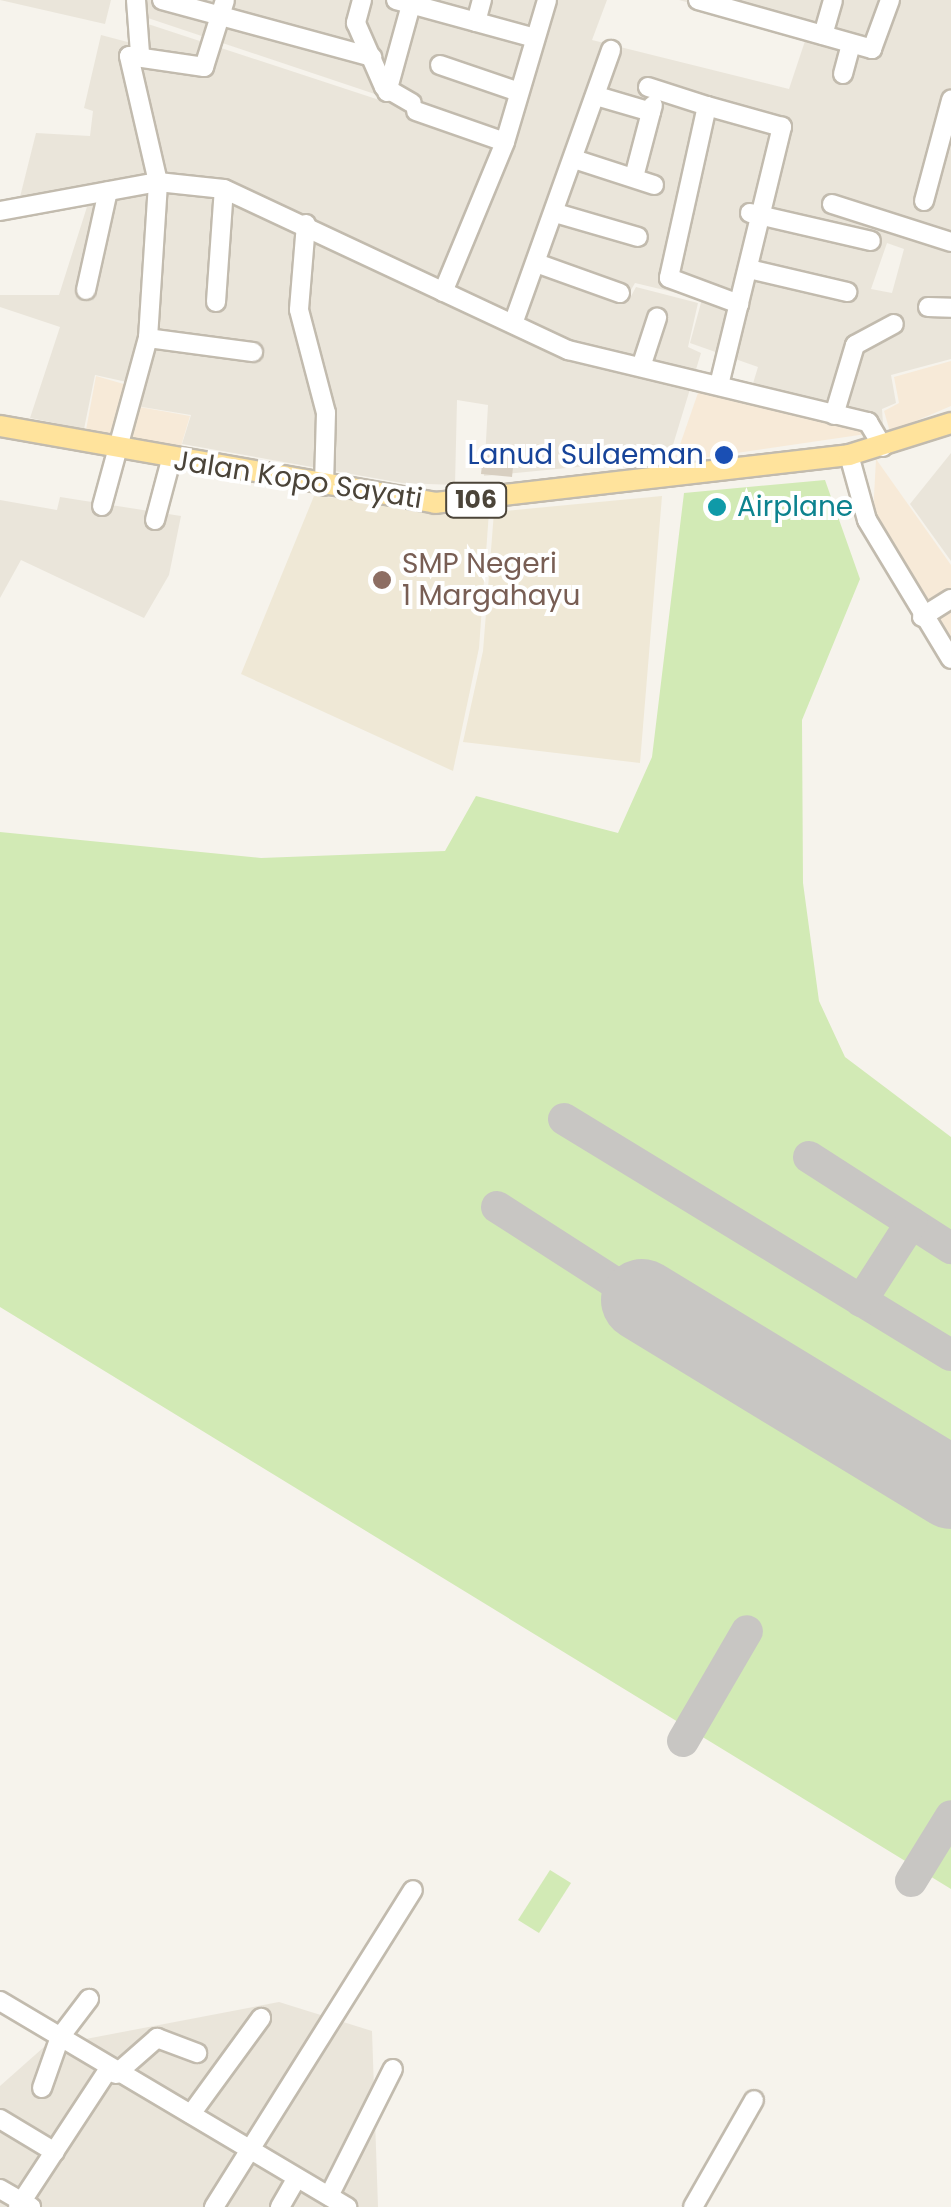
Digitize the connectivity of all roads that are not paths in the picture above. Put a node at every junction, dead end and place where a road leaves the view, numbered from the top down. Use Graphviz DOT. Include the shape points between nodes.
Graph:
graph roads {
  1 [pos="136,0"];
  2 [pos="162,0"];
  3 [pos="362,0"];
  4 [pos="482,0"];
  5 [pos="546,0"];
  6 [pos="698,0"];
  7 [pos="832,0"];
  8 [pos="890,0"];
  9 [pos="413,3"];
  10 [pos="222,8"];
  11 [pos="356,22"];
  12 [pos="476,22"];
  13 [pos="823,36"];
  14 [pos="535,38"];
  15 [pos="851,44"];
  16 [pos="346,50"];
  17 [pos="611,50"];
  18 [pos="136,52"];
  19 [pos="372,57"];
  20 [pos="440,65"];
  21 [pos="844,74"];
  22 [pos="387,92"];
  23 [pos="519,92"];
  24 [pos="600,97"];
  25 [pos="951,100"];
  26 [pos="651,101"];
  27 [pos="707,106"];
  28 [pos="505,142"];
  29 [pos="576,160"];
  30 [pos="634,177"];
  31 [pos="158,182"];
  32 [pos="654,185"];
  33 [pos="224,189"];
  34 [pos="108,192"];
  35 [pos="924,201"];
  36 [pos="832,204"];
  37 [pos="0,211"];
  38 [pos="559,214"];
  39 [pos="755,214"];
  40 [pos="306,224"];
  41 [pos="638,238"];
  42 [pos="871,241"];
  43 [pos="951,242"];
  44 [pos="539,264"];
  45 [pos="749,269"];
  46 [pos="86,290"];
  47 [pos="444,292"];
  48 [pos="847,292"];
  49 [pos="620,293"];
  50 [pos="216,302"];
  51 [pos="734,302"];
  52 [pos="928,308"];
  53 [pos="951,308"];
  54 [pos="656,318"];
  55 [pos="514,321"];
  56 [pos="894,324"];
  57 [pos="148,338"];
  58 [pos="252,352"];
  59 [pos="641,367"];
  60 [pos="715,384"];
  61 [pos="834,415"];
  62 [pos="951,423"];
  63 [pos="0,426"];
  64 [pos="884,447"];
  65 [pos="117,448"];
  66 [pos="848,455"];
  67 [pos="171,460"];
  68 [pos="324,486"];
  69 [pos="102,506"];
  70 [pos="155,520"];
  71 [pos="951,598"];
  72 [pos="922,617"];
  73 [pos="951,658"];
  74 [pos="413,1890"];
  75 [pos="0,2000"];
  76 [pos="89,2000"];
  77 [pos="261,2018"];
  78 [pos="60,2037"];
  79 [pos="197,2053"];
  80 [pos="393,2068"];
  81 [pos="112,2072"];
  82 [pos="42,2088"];
  83 [pos="754,2100"];
  84 [pos="191,2114"];
  85 [pos="0,2119"];
  86 [pos="249,2151"];
  87 [pos="54,2152"];
  88 [pos="296,2179"];
  89 [pos="0,2188"];
  90 [pos="328,2196"];
  91 [pos="24,2205"];
  92 [pos="214,2207"];
  93 [pos="280,2207"];
  94 [pos="347,2207"];
  95 [pos="693,2207"];
  1 -- 18 [label="street"];
  2 -- 10 [label="street"];
  3 -- 11 [label="street"];
  4 -- 12 [label="street"];
  5 -- 14 [label="street"];
  6 -- 13 [label="street"];
  7 -- 13 [label="street"];
  8 -- 15 [label="street" via="875,48"];
  9 -- 12 [label="street"];
  9 -- 22 [label="street"];
  10 -- 16 [label="street"];
  10 -- 18 [label="street" via="204,67"];
  11 -- 16 [label="street"];
  11 -- 19 [label="street"];
  12 -- 14 [label="street"];
  13 -- 15 [label="street"];
  14 -- 23 [label="street"];
  15 -- 21 [label="street"];
  16 -- 19 [label="street"];
  17 -- 24 [label="street"];
  18 -- 31 [label="street"];
  19 -- 22 [label="street"];
  20 -- 23 [label="street"];
  22 -- 28 [label="street"];
  23 -- 28 [label="street"];
  24 -- 26 [label="street"];
  24 -- 29 [label="street"];
  25 -- 35 [label="street"];
  26 -- 27 [label="street"];
  26 -- 30 [label="street"];
  27 -- 39 [label="street" via="777,125"];
  27 -- 51 [label="street" via="669,278"];
  28 -- 47 [label="street"];
  29 -- 30 [label="street"];
  29 -- 38 [label="street"];
  30 -- 32 [label="street"];
  31 -- 33 [label="street"];
  31 -- 34 [label="street"];
  31 -- 57 [label="street"];
  33 -- 40 [label="street"];
  33 -- 50 [label="street"];
  34 -- 37 [label="street"];
  34 -- 46 [label="street"];
  36 -- 43 [label="street"];
  38 -- 41 [label="street"];
  38 -- 44 [label="street"];
  39 -- 42 [label="street"];
  39 -- 45 [label="street"];
  39 -- 51 [label="street"];
  40 -- 47 [label="street"];
  40 -- 68 [label="street" via="299,310 324,401"];
  44 -- 49 [label="street"];
  44 -- 55 [label="street"];
  45 -- 48 [label="street"];
  45 -- 51 [label="street"];
  47 -- 55 [label="street"];
  51 -- 60 [label="street"];
  52 -- 53 [label="street"];
  54 -- 59 [label="street"];
  55 -- 59 [label="street" via="568,350"];
  56 -- 61 [label="street" via="855,345"];
  57 -- 58 [label="street"];
  57 -- 65 [label="street"];
  59 -- 60 [label="street"];
  60 -- 61 [label="street"];
  61 -- 64 [label="street" via="876,425"];
  62 -- 64 [label="main road, Jalan Kopo Sayati / 106"];
  63 -- 65 [label="main road, Jalan Kopo Sayati / 106"];
  64 -- 66 [label="main road, Jalan Kopo Sayati / 106"];
  65 -- 67 [label="main road, Jalan Kopo Sayati / 106"];
  65 -- 69 [label="street"];
  66 -- 68 [label="main road, Jalan Kopo Sayati / 106" via="453,502"];
  66 -- 72 [label="street" via="867,520"];
  67 -- 68 [label="main road, Jalan Kopo Sayati / 106"];
  67 -- 70 [label="street"];
  71 -- 72 [label="street"];
  72 -- 73 [label="street"];
  74 -- 86 [label="street"];
  75 -- 78 [label="street"];
  76 -- 78 [label="street"];
  77 -- 84 [label="street"];
  78 -- 81 [label="street"];
  78 -- 82 [label="street"];
  79 -- 81 [label="street" via="157,2038"];
  80 -- 90 [label="street"];
  81 -- 84 [label="street"];
  81 -- 87 [label="street"];
  83 -- 95 [label="street"];
  84 -- 86 [label="street"];
  85 -- 87 [label="street"];
  86 -- 88 [label="street"];
  86 -- 92 [label="street"];
  87 -- 91 [label="street"];
  88 -- 90 [label="street"];
  88 -- 93 [label="street"];
  89 -- 91 [label="street"];
  90 -- 94 [label="street"];
}
